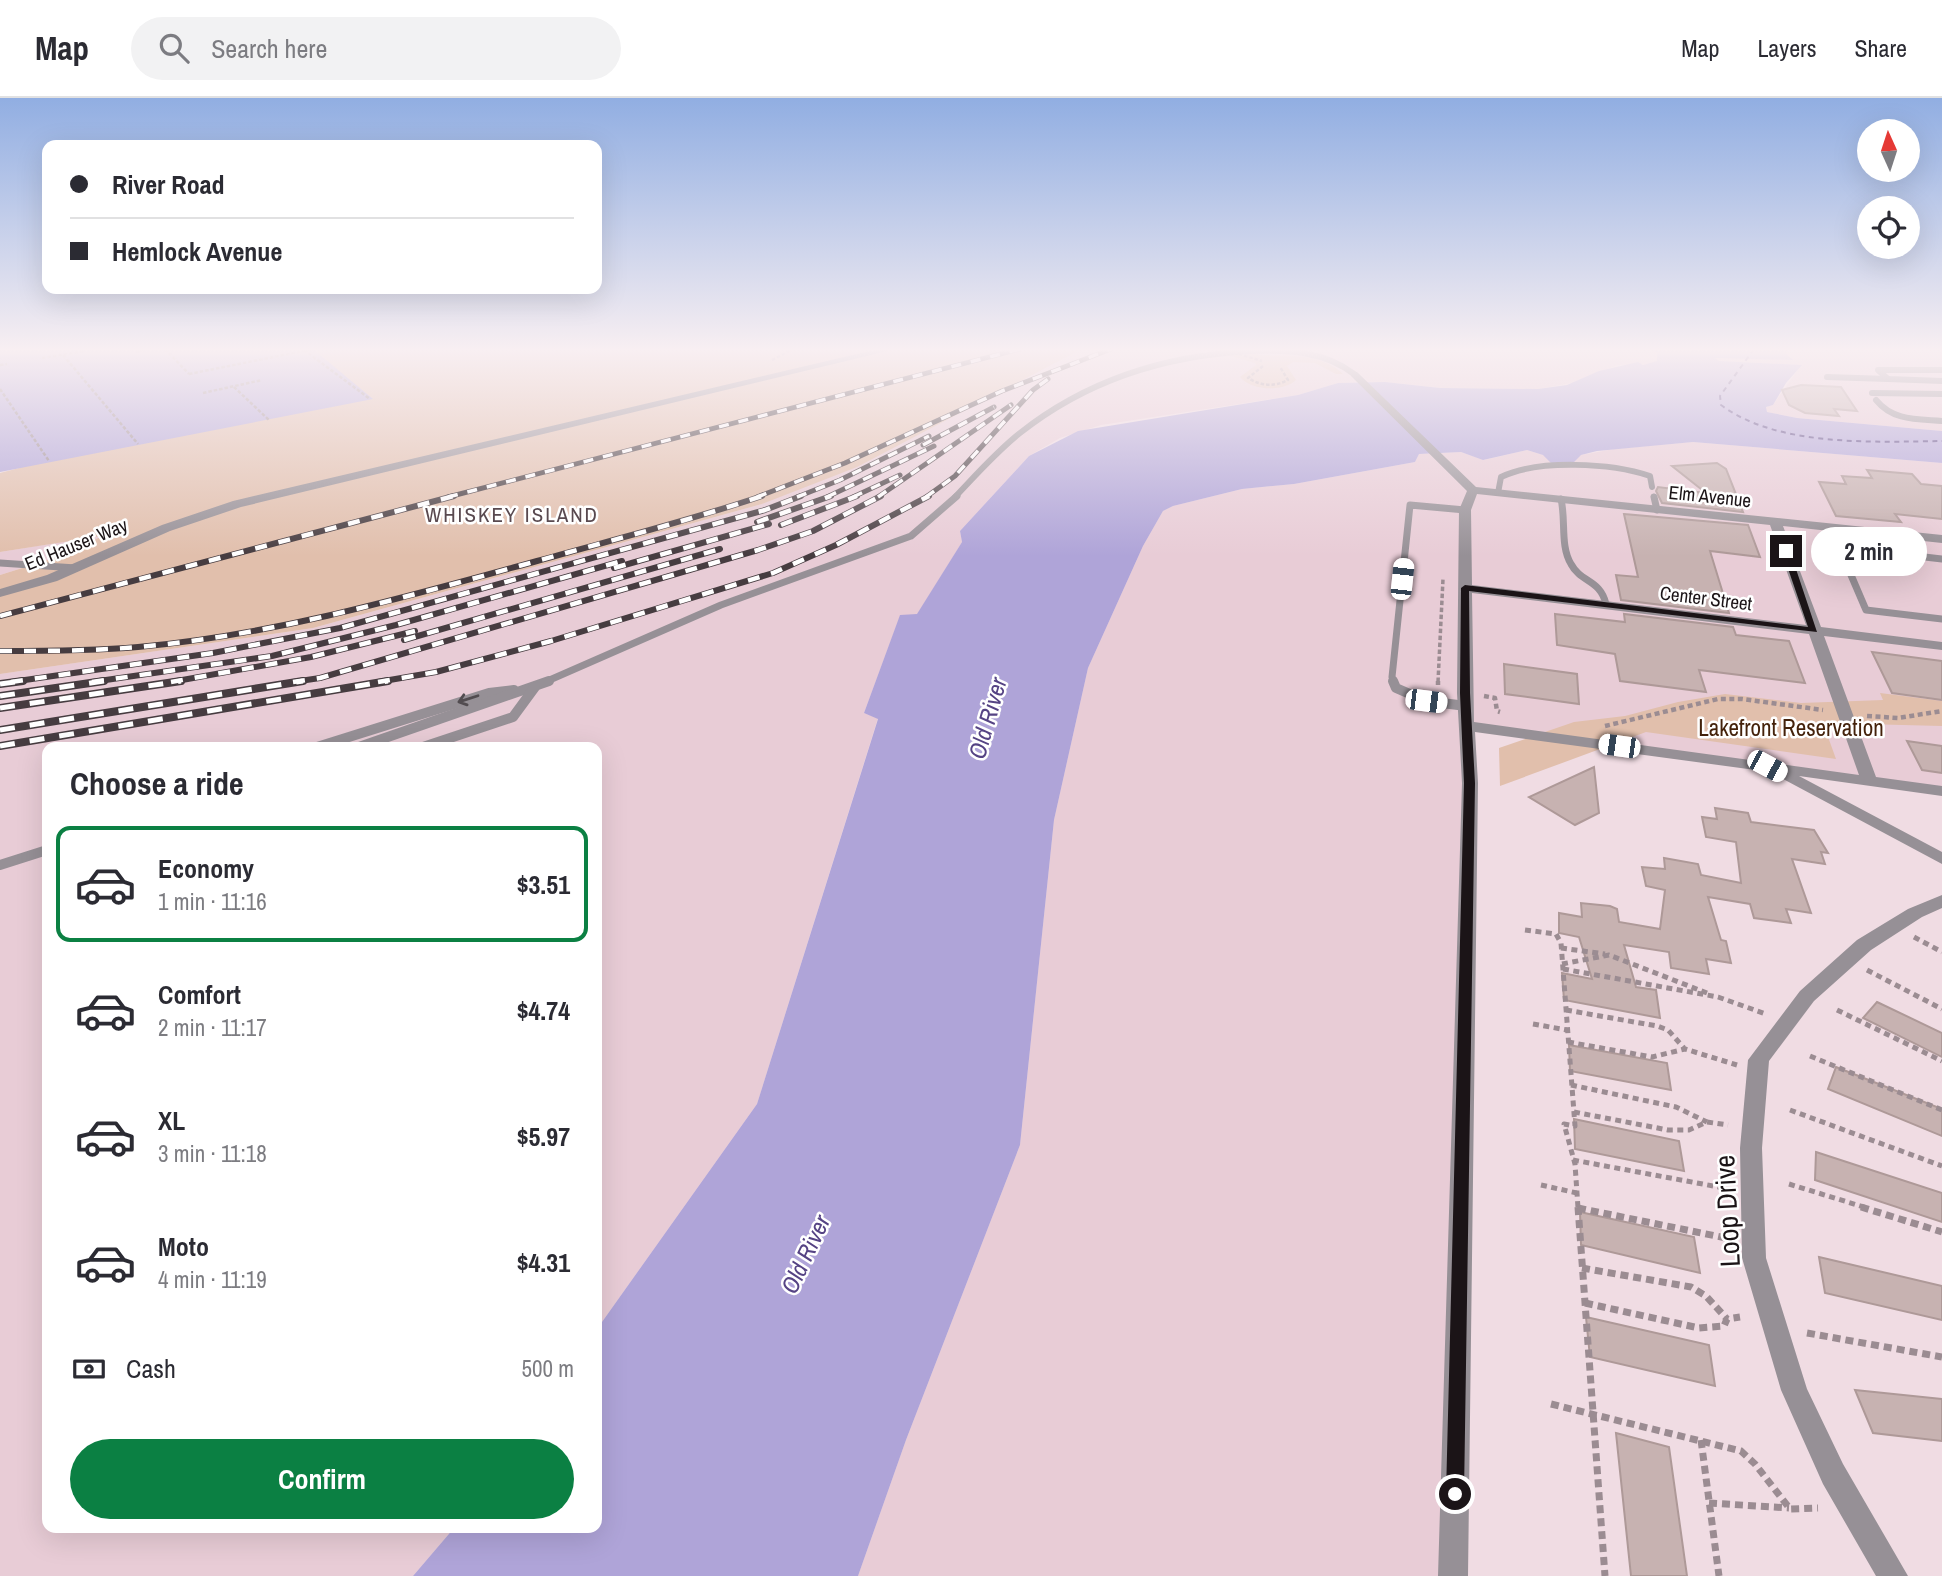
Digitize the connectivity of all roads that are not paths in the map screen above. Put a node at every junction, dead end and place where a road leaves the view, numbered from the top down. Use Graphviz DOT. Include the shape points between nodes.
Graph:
graph roads {
  1 [pos="598,418"];
  2 [pos="1044,418"];
  3 [pos="1401,418"];
  4 [pos="1917,418"];
  5 [pos="1942,421"];
  6 [pos="1652,487"];
  7 [pos="1473,490"];
  8 [pos="1499,493"];
  9 [pos="1561,499"];
  10 [pos="1465,510"];
  11 [pos="1776,523"];
  12 [pos="1942,539"];
  13 [pos="1942,559"];
  14 [pos="0,563"];
  15 [pos="76,568"];
  16 [pos="1465,588"];
  17 [pos="0,593"];
  18 [pos="1606,604"];
  19 [pos="1942,619"];
  20 [pos="1814,631"];
  21 [pos="1942,646"];
  22 [pos="535,687"];
  23 [pos="1466,716"];
  24 [pos="333,742"];
  25 [pos="374,742"];
  26 [pos="438,742"];
  27 [pos="1767,766"];
  28 [pos="1869,780"];
  29 [pos="1942,791"];
  30 [pos="42,852"];
  31 [pos="1942,859"];
  32 [pos="0,865"];
  33 [pos="1942,901"];
  34 [pos="1453,1576"];
  35 [pos="1893,1576"];
  1 -- 15 [label="street, Ed Hauser Way" via="274,494 166,528"];
  2 -- 22 [label="lane" via="1020,433 936,519 911,536 721,605"];
  3 -- 7 [label="street"];
  4 -- 5 [label="lane"];
  6 -- 8 [label="lane" via="1650,476 1625,468 1586,466 1513,471 1501,477"];
  7 -- 8 [label="street, Elm Avenue"];
  7 -- 10 [label="street"];
  8 -- 9 [label="street, Elm Avenue"];
  9 -- 11 [label="street, Elm Avenue" via="1656,503"];
  9 -- 18 [label="lane" via="1570,564 1604,592"];
  10 -- 16 [label="street"];
  10 -- 23 [label="lane" via="1410,505 1392,677 1396,688"];
  11 -- 12 [label="street, Elm Avenue"];
  11 -- 20 [label="street"];
  13 -- 19 [label="lane" via="1839,547 1866,610"];
  14 -- 15 [label="lane"];
  15 -- 17 [label="street, Ed Hauser Way"];
  16 -- 18 [label="street, Center Street"];
  16 -- 23 [label="street"];
  18 -- 20 [label="street, Center Street"];
  20 -- 21 [label="street, Center Street"];
  20 -- 28 [label="street"];
  22 -- 24 [label="lane, one-way" via="489,692"];
  22 -- 25 [label="lane"];
  22 -- 26 [label="lane" via="513,717"];
  23 -- 27 [label="street"];
  23 -- 34 [label="street" via="1469,797"];
  27 -- 28 [label="street"];
  27 -- 31 [label="street"];
  28 -- 29 [label="street"];
  30 -- 32 [label="lane"];
  33 -- 35 [label="street, Loop Drive" via="1864,945 1807,996 1759,1060 1751,1148 1754,1258 1794,1390 1833,1474"];
}
